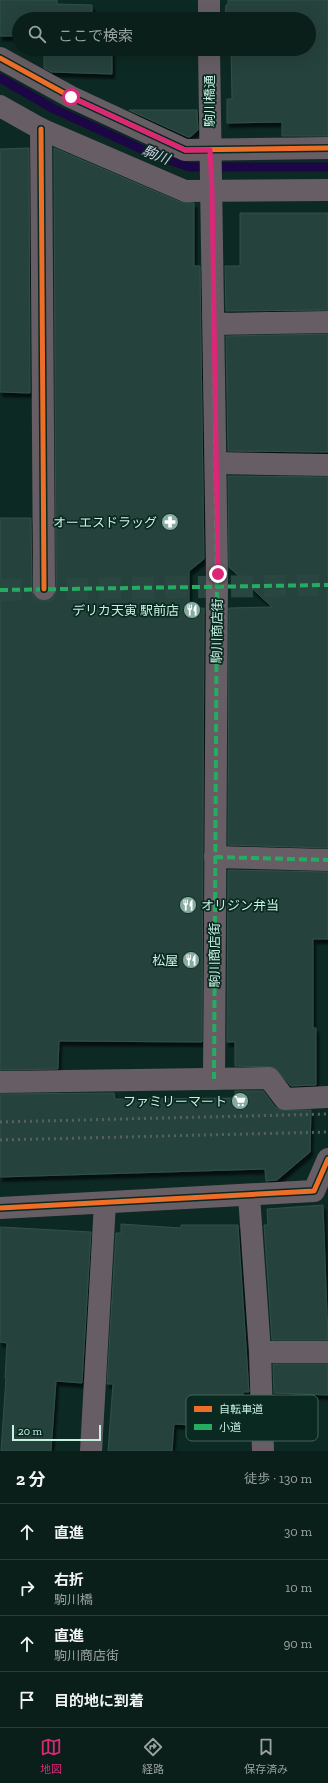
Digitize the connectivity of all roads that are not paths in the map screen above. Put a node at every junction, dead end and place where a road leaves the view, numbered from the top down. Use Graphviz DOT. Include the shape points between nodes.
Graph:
graph roads {
  1 [pos="209,0"];
  2 [pos="209,12"];
  3 [pos="209,56"];
  4 [pos="0,58"];
  5 [pos="0,106"];
  6 [pos="41,129"];
  7 [pos="328,148"];
  8 [pos="210,151"];
  9 [pos="212,187"];
  10 [pos="328,190"];
  11 [pos="328,322"];
  12 [pos="214,324"];
  13 [pos="216,463"];
  14 [pos="328,465"];
  15 [pos="44,589"];
  16 [pos="214,857"];
  17 [pos="328,860"];
  18 [pos="214,1079"];
  19 [pos="0,1082"];
  20 [pos="328,1097"];
  21 [pos="328,1159"];
  22 [pos="249,1196"];
  23 [pos="104,1203"];
  24 [pos="0,1208"];
  25 [pos="260,1352"];
  26 [pos="328,1352"];
  27 [pos="261,1395"];
  28 [pos="263,1441"];
  29 [pos="90,1451"];
  30 [pos="263,1451"];
  1 -- 2 [label="street"];
  3 -- 8 [label="street, 駒川橋通"];
  4 -- 8 [label="street" via="71,97 185,150"];
  5 -- 6 [label="street"];
  6 -- 9 [label="street" via="185,191"];
  6 -- 15 [label="street"];
  7 -- 8 [label="street"];
  8 -- 9 [label="street, 駒川橋通"];
  9 -- 10 [label="street"];
  9 -- 12 [label="street, 駒川商店街"];
  11 -- 12 [label="street"];
  12 -- 13 [label="street, 駒川商店街"];
  13 -- 14 [label="street"];
  13 -- 16 [label="street, 駒川商店街" via="218,574"];
  16 -- 17 [label="street"];
  16 -- 18 [label="street, 駒川商店街"];
  18 -- 19 [label="street"];
  18 -- 20 [label="street" via="270,1078 285,1099"];
  21 -- 22 [label="street" via="314,1192"];
  22 -- 23 [label="street"];
  22 -- 25 [label="street"];
  23 -- 24 [label="street"];
  23 -- 29 [label="street"];
  25 -- 26 [label="street"];
  25 -- 27 [label="street"];
  28 -- 30 [label="street"];
}
